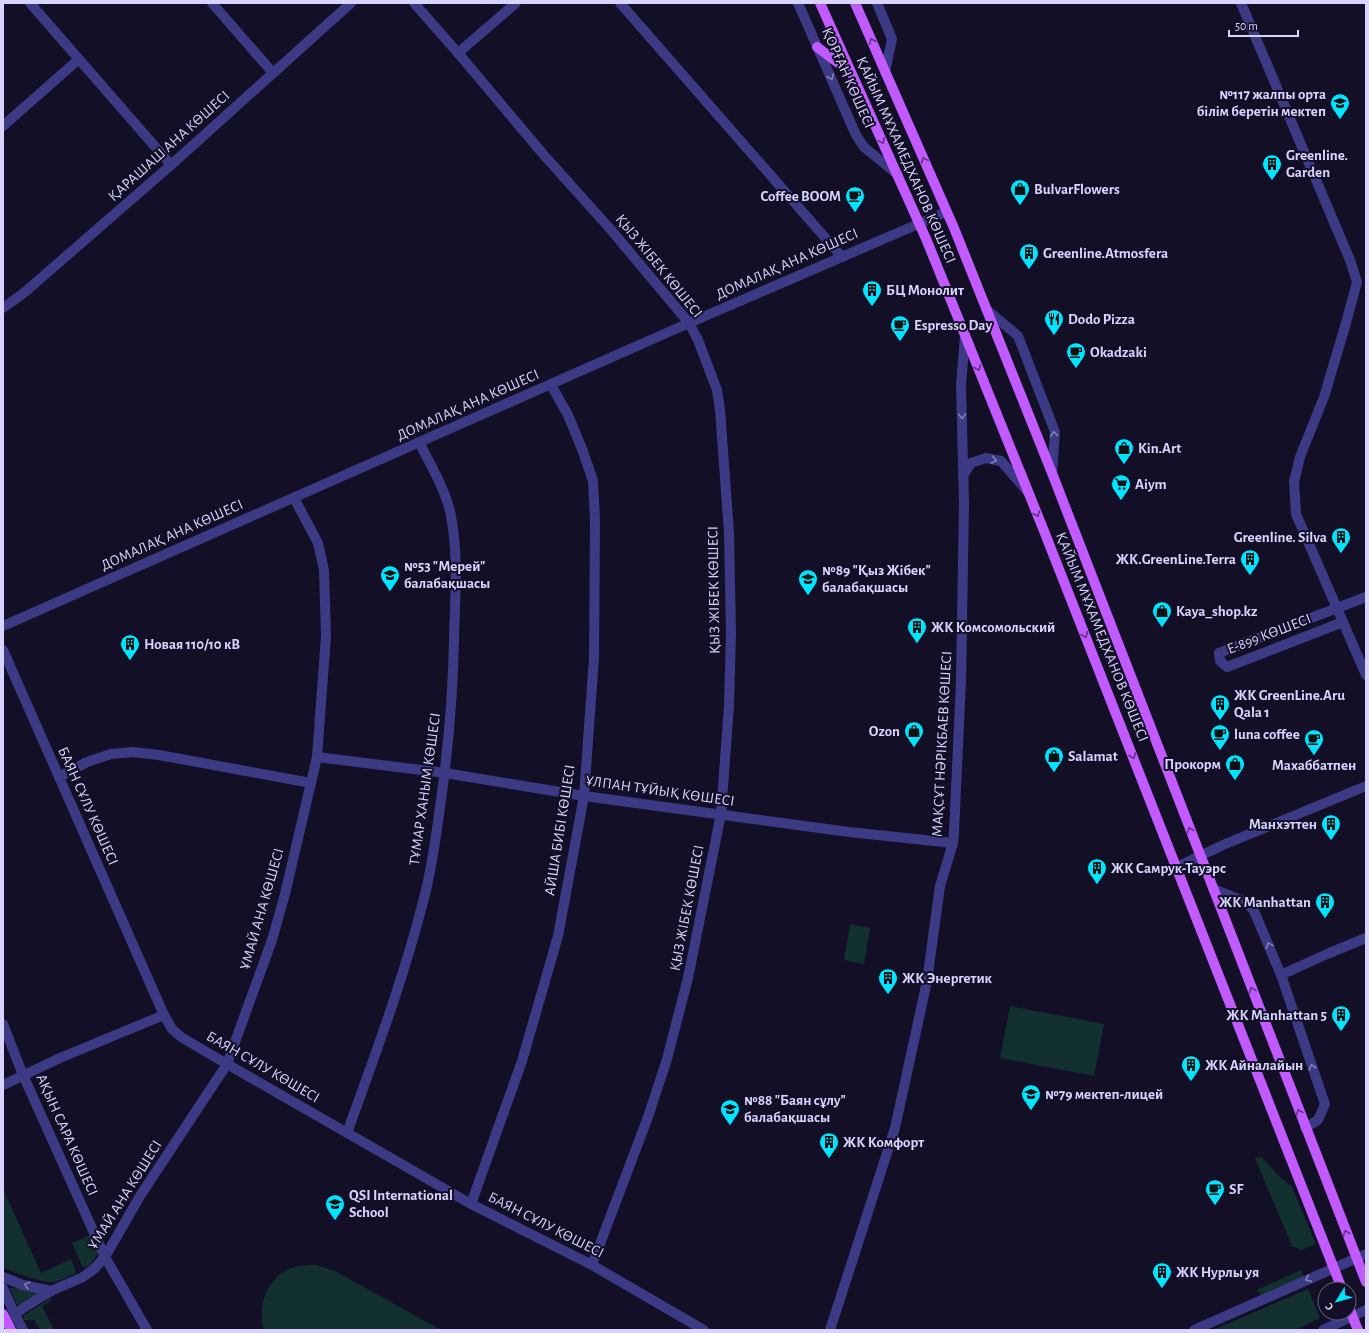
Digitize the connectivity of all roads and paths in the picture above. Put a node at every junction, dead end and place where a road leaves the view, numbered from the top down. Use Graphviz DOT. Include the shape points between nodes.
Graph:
graph roads {
  1 [pos="30,3"];
  2 [pos="212,3"];
  3 [pos="351,3"];
  4 [pos="414,3"];
  5 [pos="516,3"];
  6 [pos="620,3"];
  7 [pos="798,3"];
  8 [pos="820,3"];
  9 [pos="856,3"];
  10 [pos="877,3"];
  11 [pos="1241,3"];
  12 [pos="817,47"];
  13 [pos="458,53"];
  14 [pos="79,59"];
  15 [pos="851,72"];
  16 [pos="885,72"];
  17 [pos="273,73"];
  18 [pos="3,126"];
  19 [pos="171,164"];
  20 [pos="898,175"];
  21 [pos="946,212"];
  22 [pos="919,223"];
  23 [pos="842,257"];
  24 [pos="3,308"];
  25 [pos="986,309"];
  26 [pos="689,323"];
  27 [pos="965,336"];
  28 [pos="551,384"];
  29 [pos="419,442"];
  30 [pos="1052,473"];
  31 [pos="963,476"];
  32 [pos="1028,492"];
  33 [pos="294,498"];
  34 [pos="1366,597"];
  35 [pos="1336,608"];
  36 [pos="1344,622"];
  37 [pos="3,626"];
  38 [pos="3,650"];
  39 [pos="1366,675"];
  40 [pos="317,757"];
  41 [pos="445,773"];
  42 [pos="59,776"];
  43 [pos="311,783"];
  44 [pos="1366,786"];
  45 [pos="584,796"];
  46 [pos="721,814"];
  47 [pos="952,843"];
  48 [pos="1201,857"];
  49 [pos="1177,867"];
  50 [pos="1213,889"];
  51 [pos="1366,938"];
  52 [pos="1281,975"];
  53 [pos="164,1015"];
  54 [pos="3,1024"];
  55 [pos="227,1064"];
  56 [pos="23,1075"];
  57 [pos="3,1085"];
  58 [pos="1305,1128"];
  59 [pos="347,1133"];
  60 [pos="471,1204"];
  61 [pos="1361,1256"];
  62 [pos="105,1257"];
  63 [pos="592,1265"];
  64 [pos="1334,1268"];
  65 [pos="3,1277"];
  66 [pos="1339,1281"];
  67 [pos="1366,1282"];
  68 [pos="3,1288"];
  69 [pos="51,1291"];
  70 [pos="3,1314"];
  71 [pos="15,1315"];
  72 [pos="1337,1321"];
  73 [pos="11,1330"];
  74 [pos="23,1330"];
  75 [pos="146,1330"];
  76 [pos="704,1330"];
  77 [pos="830,1330"];
  78 [pos="1194,1330"];
  79 [pos="1323,1330"];
  1 -- 14 [label="street"];
  2 -- 17 [label="street"];
  3 -- 17 [label="street, ҚАРАШАШ АНА КӨШЕСІ"];
  4 -- 13 [label="street, ҚЫЗ ЖІБЕК КӨШЕСІ"];
  5 -- 13 [label="street"];
  6 -- 23 [label="street"];
  7 -- 12 [label="street, ҚОРҒАН КӨШЕСІ"];
  8 -- 15 [label="main road, ҚАЙЫМ МҰХАМЕДХАНОВ КӨШЕСІ"];
  16 -- 9 [label="main road, ҚАЙЫМ МҰХАМЕДХАНОВ КӨШЕСІ, one-way"];
  10 -- 16 [label="street" via="892,39"];
  11 -- 35 [label="street" via="1357,282 1324,397 1300,457 1294,482 1296,514"];
  12 -- 15 [label="main road"];
  12 -- 20 [label="street, ҚОРҒАН КӨШЕСІ, one-way" via="856,135 864,147"];
  13 -- 26 [label="street, ҚЫЗ ЖІБЕК КӨШЕСІ"];
  14 -- 18 [label="street"];
  14 -- 19 [label="street"];
  15 -- 20 [label="main road, ҚАЙЫМ МҰХАМЕДХАНОВ КӨШЕСІ, one-way"];
  21 -- 16 [label="main road, ҚАЙЫМ МҰХАМЕДХАНОВ КӨШЕСІ, one-way"];
  17 -- 19 [label="street, ҚАРАШАШ АНА КӨШЕСІ"];
  19 -- 24 [label="street, ҚАРАШАШ АНА КӨШЕСІ" via="25,292"];
  20 -- 22 [label="main road, ҚАЙЫМ МҰХАМЕДХАНОВ КӨШЕСІ"];
  21 -- 22 [label="street, ДОМАЛАҚ АНА КӨШЕСІ"];
  21 -- 25 [label="main road, ҚАЙЫМ МҰХАМЕДХАНОВ КӨШЕСІ"];
  22 -- 23 [label="street, ДОМАЛАҚ АНА КӨШЕСІ"];
  22 -- 27 [label="main road, ҚАЙЫМ МҰХАМЕДХАНОВ КӨШЕСІ"];
  23 -- 26 [label="street, ДОМАЛАҚ АНА КӨШЕСІ"];
  25 -- 30 [label="main road, ҚАЙЫМ МҰХАМЕДХАНОВ КӨШЕСІ"];
  30 -- 25 [label="street, one-way" via="1055,432 1018,336"];
  26 -- 28 [label="street, ДОМАЛАҚ АНА КӨШЕСІ"];
  26 -- 46 [label="street, ҚЫЗ ЖІБЕК КӨШЕСІ" via="717,390 729,524 731,634"];
  27 -- 31 [label="street, МАҚСҰТ НӘРІКБАЕВ КӨШЕСІ, one-way" via="962,385"];
  27 -- 32 [label="main road, ҚАЙЫМ МҰХАМЕДХАНОВ КӨШЕСІ, one-way"];
  28 -- 29 [label="street, ДОМАЛАҚ АНА КӨШЕСІ"];
  28 -- 45 [label="street, АЙША БИБІ КӨШЕСІ" via="568,416 593,481 596,521 594,658"];
  29 -- 33 [label="street, ДОМАЛАҚ АНА КӨШЕСІ"];
  29 -- 41 [label="street, ТҰМАР ХАНЫМ КӨШЕСІ" via="441,486 454,538 454,676"];
  48 -- 30 [label="main road, ҚАЙЫМ МҰХАМЕДХАНОВ КӨШЕСІ, one-way"];
  31 -- 32 [label="street, one-way" via="971,463 986,458 1002,461"];
  31 -- 47 [label="street, МАҚСҰТ НӘРІКБАЕВ КӨШЕСІ" via="959,755"];
  32 -- 49 [label="main road, ҚАЙЫМ МҰХАМЕДХАНОВ КӨШЕСІ, one-way"];
  33 -- 37 [label="street, ДОМАЛАҚ АНА КӨШЕСІ"];
  33 -- 40 [label="street, ҰМАЙ АНА КӨШЕСІ" via="318,543 324,570 326,636"];
  34 -- 35 [label="street, Е-899 КӨШЕСІ"];
  35 -- 36 [label="street"];
  35 -- 36 [label="street, Е-899 КӨШЕСІ" via="1219,652 1220,661 1227,667"];
  36 -- 39 [label="street"];
  38 -- 42 [label="street, БАЯН СҰЛУ КӨШЕСІ"];
  40 -- 41 [label="street, ҰЛПАН ТҰЙЫҚ КӨШЕСІ"];
  40 -- 43 [label="street, ҰМАЙ АНА КӨШЕСІ"];
  41 -- 45 [label="street, ҰЛПАН ТҰЙЫҚ КӨШЕСІ"];
  41 -- 59 [label="street, ТҰМАР ХАНЫМ КӨШЕСІ" via="424,897 403,972"];
  42 -- 43 [label="street" via="111,754 133,752"];
  42 -- 53 [label="street, БАЯН СҰЛУ КӨШЕСІ"];
  43 -- 55 [label="street, ҰМАЙ АНА КӨШЕСІ" via="272,940"];
  44 -- 48 [label="street" via="1223,845"];
  45 -- 46 [label="street, ҰЛПАН ТҰЙЫҚ КӨШЕСІ"];
  45 -- 60 [label="street, АЙША БИБІ КӨШЕСІ" via="558,936 522,1061"];
  46 -- 47 [label="street, ҰЛПАН ТҰЙЫҚ КӨШЕСІ"];
  46 -- 63 [label="street, ҚЫЗ ЖІБЕК КӨШЕСІ" via="688,978 667,1059"];
  47 -- 77 [label="street, МАҚСҰТ НӘРІКБАЕВ КӨШЕСІ" via="940,886 927,981 894,1128"];
  48 -- 49 [label="street"];
  48 -- 50 [label="main road, ҚАЙЫМ МҰХАМЕДХАНОВ КӨШЕСІ"];
  49 -- 64 [label="main road, ҚАЙЫМ МҰХАМЕДХАНОВ КӨШЕСІ"];
  52 -- 50 [label="street, one-way" via="1254,911 1246,902"];
  58 -- 50 [label="main road, ҚАЙЫМ МҰХАМЕДХАНОВ КӨШЕСІ, one-way"];
  51 -- 52 [label="street"];
  58 -- 52 [label="street, one-way" via="1318,1120 1325,1104"];
  53 -- 55 [label="street, БАЯН СҰЛУ КӨШЕСІ" via="172,1029 181,1037"];
  53 -- 56 [label="street"];
  54 -- 56 [label="street, АҚЫН САРА КӨШЕСІ"];
  55 -- 59 [label="street, БАЯН СҰЛУ КӨШЕСІ"];
  55 -- 62 [label="street, ҰМАЙ АНА КӨШЕСІ" via="140,1196"];
  56 -- 57 [label="street"];
  56 -- 62 [label="street, АҚЫН САРА КӨШЕСІ"];
  61 -- 58 [label="main road, ҚАЙЫМ МҰХАМЕДХАНОВ КӨШЕСІ, one-way"];
  59 -- 60 [label="street, БАЯН СҰЛУ КӨШЕСІ"];
  60 -- 63 [label="street, БАЯН СҰЛУ КӨШЕСІ"];
  61 -- 64 [label="street"];
  61 -- 67 [label="main road, ҚАЙЫМ МҰХАМЕДХАНОВ КӨШЕСІ"];
  62 -- 69 [label="street, ҰМАЙ АНА КӨШЕСІ" via="83,1277"];
  62 -- 75 [label="street, АҚЫН САРА КӨШЕСІ"];
  63 -- 76 [label="street, БАЯН СҰЛУ КӨШЕСІ"];
  64 -- 66 [label="main road, ҚАЙЫМ МҰХАМЕДХАНОВ КӨШЕСІ"];
  64 -- 78 [label="street, one-way"];
  69 -- 65 [label="street, one-way" via="23,1285"];
  68 -- 71 [label="street"];
  69 -- 71 [label="street, ҰМАЙ АНА КӨШЕСІ"];
  70 -- 73 [label="main road"];
  71 -- 74 [label="street"];
  72 -- 79 [label="street"];
}
